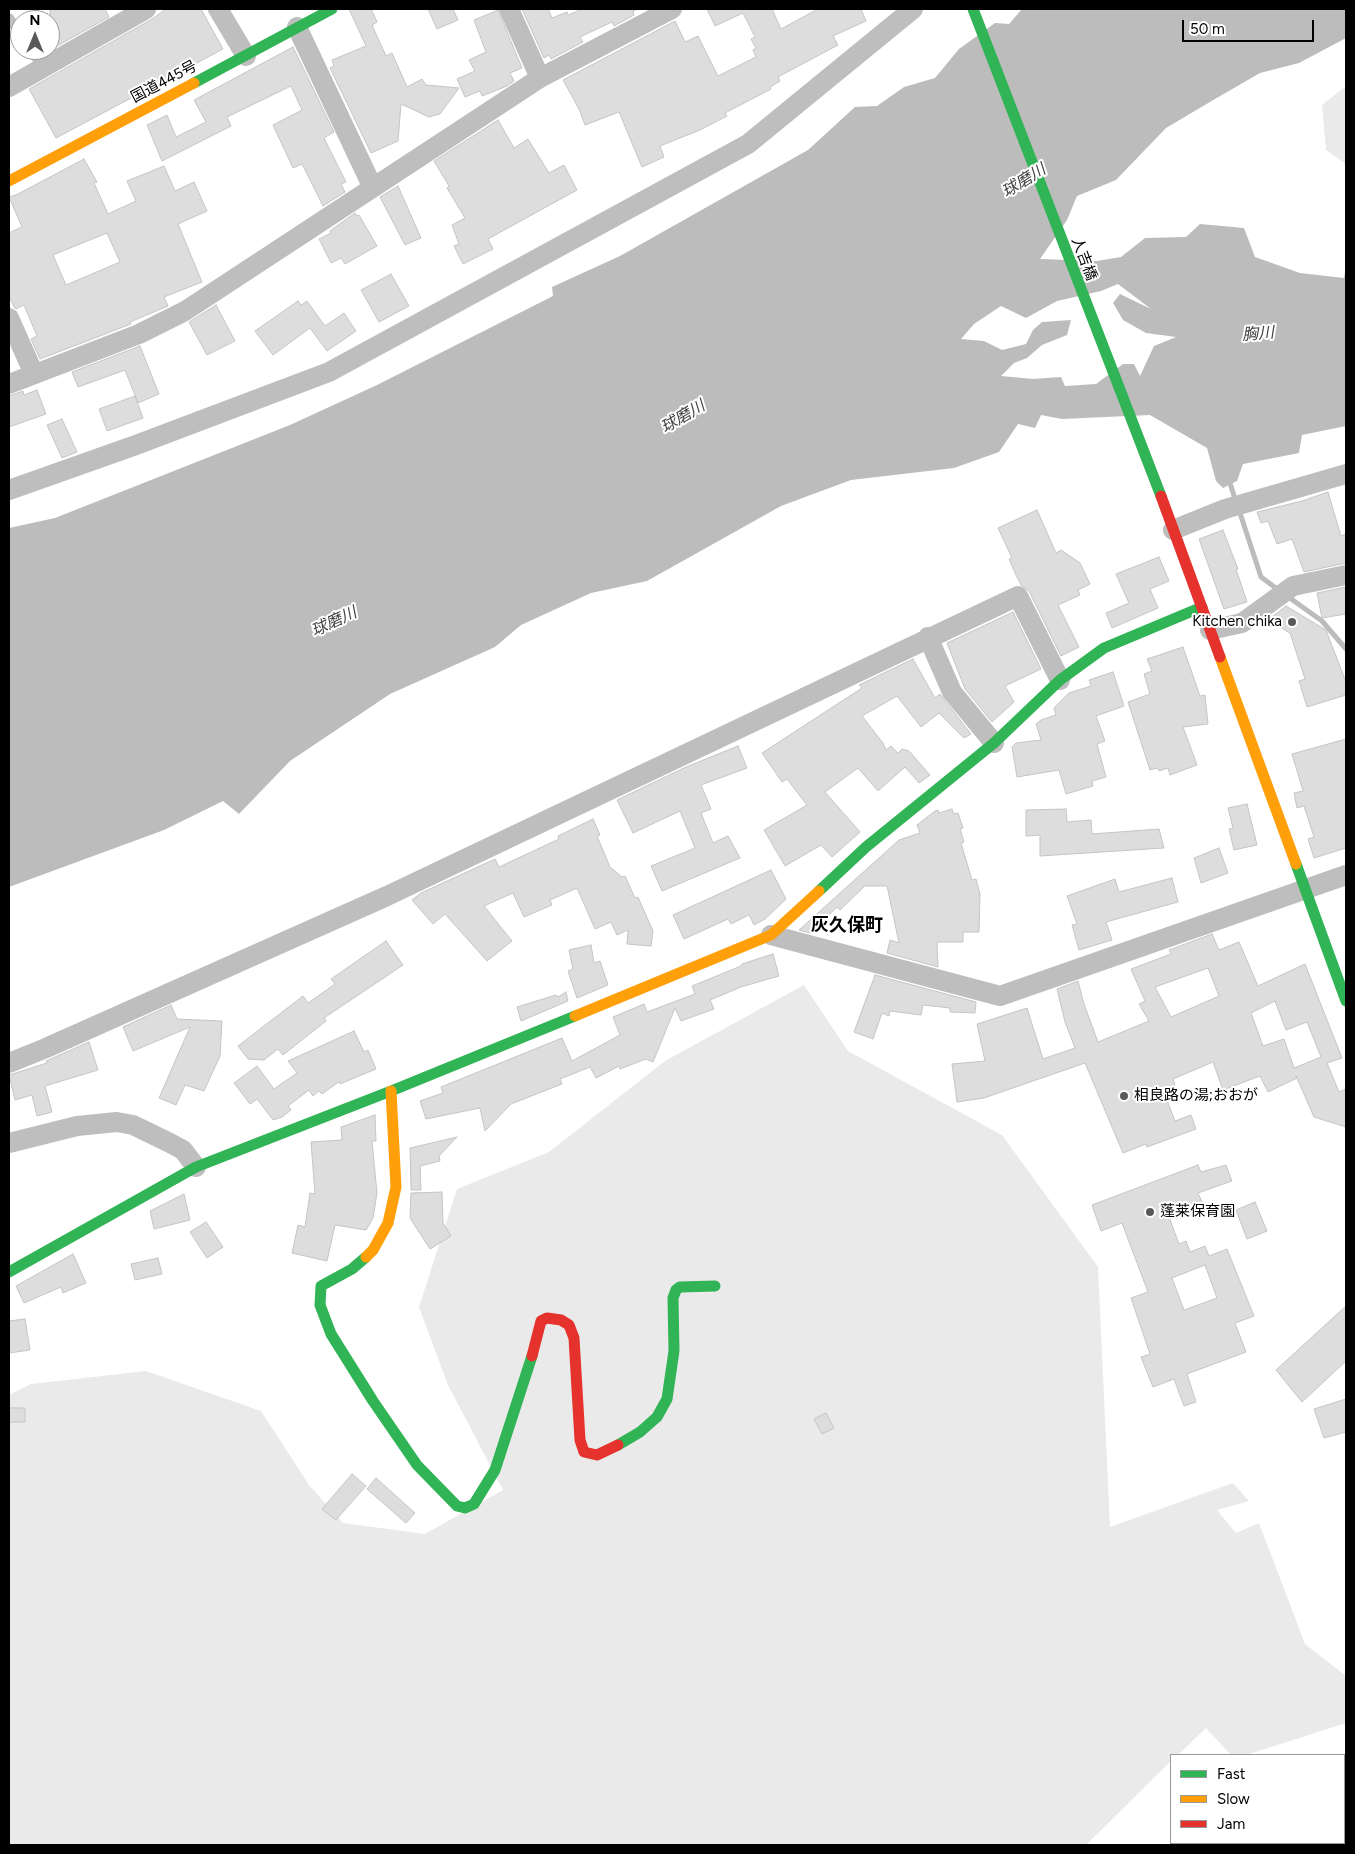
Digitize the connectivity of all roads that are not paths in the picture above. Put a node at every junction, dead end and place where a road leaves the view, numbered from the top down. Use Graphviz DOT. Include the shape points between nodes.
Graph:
graph roads {
  1 [pos="146,9"];
  2 [pos="218,9"];
  3 [pos="332,9"];
  4 [pos="509,9"];
  5 [pos="672,9"];
  6 [pos="912,9"];
  7 [pos="973,9"];
  8 [pos="297,27"];
  9 [pos="60,48"];
  10 [pos="246,56"];
  11 [pos="35,60"];
  12 [pos="540,78"];
  13 [pos="9,86"];
  14 [pos="9,181"];
  15 [pos="372,186"];
  16 [pos="9,318"];
  17 [pos="34,374"];
  18 [pos="9,384"];
  19 [pos="1346,474"];
  20 [pos="9,490"];
  21 [pos="1172,524"];
  22 [pos="1346,575"];
  23 [pos="1202,607"];
  24 [pos="1210,630"];
  25 [pos="928,637"];
  26 [pos="1060,680"];
  27 [pos="994,743"];
  28 [pos="1346,875"];
  29 [pos="1306,890"];
  30 [pos="771,935"];
  31 [pos="1346,1001"];
  32 [pos="9,1063"];
  33 [pos="392,1091"];
  34 [pos="9,1143"];
  35 [pos="196,1167"];
  36 [pos="9,1272"];
  37 [pos="715,1286"];
  1 -- 9 [label="street"];
  2 -- 10 [label="street"];
  3 -- 8 [label="main road, 国道445号"];
  4 -- 12 [label="street"];
  5 -- 12 [label="street"];
  6 -- 20 [label="street" via="748,144 329,372"];
  7 -- 21 [label="main road, 人吉橋"];
  8 -- 10 [label="main road, 国道445号"];
  8 -- 15 [label="street"];
  10 -- 14 [label="main road, 国道445号"];
  11 -- 13 [label="street"];
  12 -- 15 [label="street"];
  15 -- 17 [label="street" via="185,311 139,334"];
  16 -- 17 [label="street"];
  17 -- 18 [label="street"];
  19 -- 21 [label="street"];
  21 -- 23 [label="main road, 人吉橋"];
  22 -- 24 [label="street" via="1293,586 1242,622"];
  23 -- 24 [label="main road, 人吉橋"];
  23 -- 26 [label="main road" via="1104,648"];
  24 -- 29 [label="main road, 人吉橋"];
  25 -- 26 [label="street" via="1018,596"];
  25 -- 27 [label="street" via="952,692"];
  25 -- 32 [label="street" via="388,896"];
  26 -- 27 [label="main road"];
  27 -- 30 [label="main road" via="866,847"];
  28 -- 29 [label="street"];
  29 -- 30 [label="street" via="1000,996"];
  29 -- 31 [label="main road, 人吉橋"];
  30 -- 33 [label="main road"];
  33 -- 35 [label="main road"];
  33 -- 37 [label="main road" via="396,1187 388,1223 373,1250 352,1269 321,1286 320,1305 331,1334 373,1401 417,1465 457,1506 465,1508 474,1504 495,1470 541,1321 547,1318 569,1325 574,1338 580,1440 584,1452 597,1455 640,1432 657,1417 667,1399 674,1351 673,1298 676,1290 680,1287"];
  34 -- 35 [label="street" via="76,1126 118,1122 133,1125 183,1150"];
  35 -- 36 [label="main road"];
}
